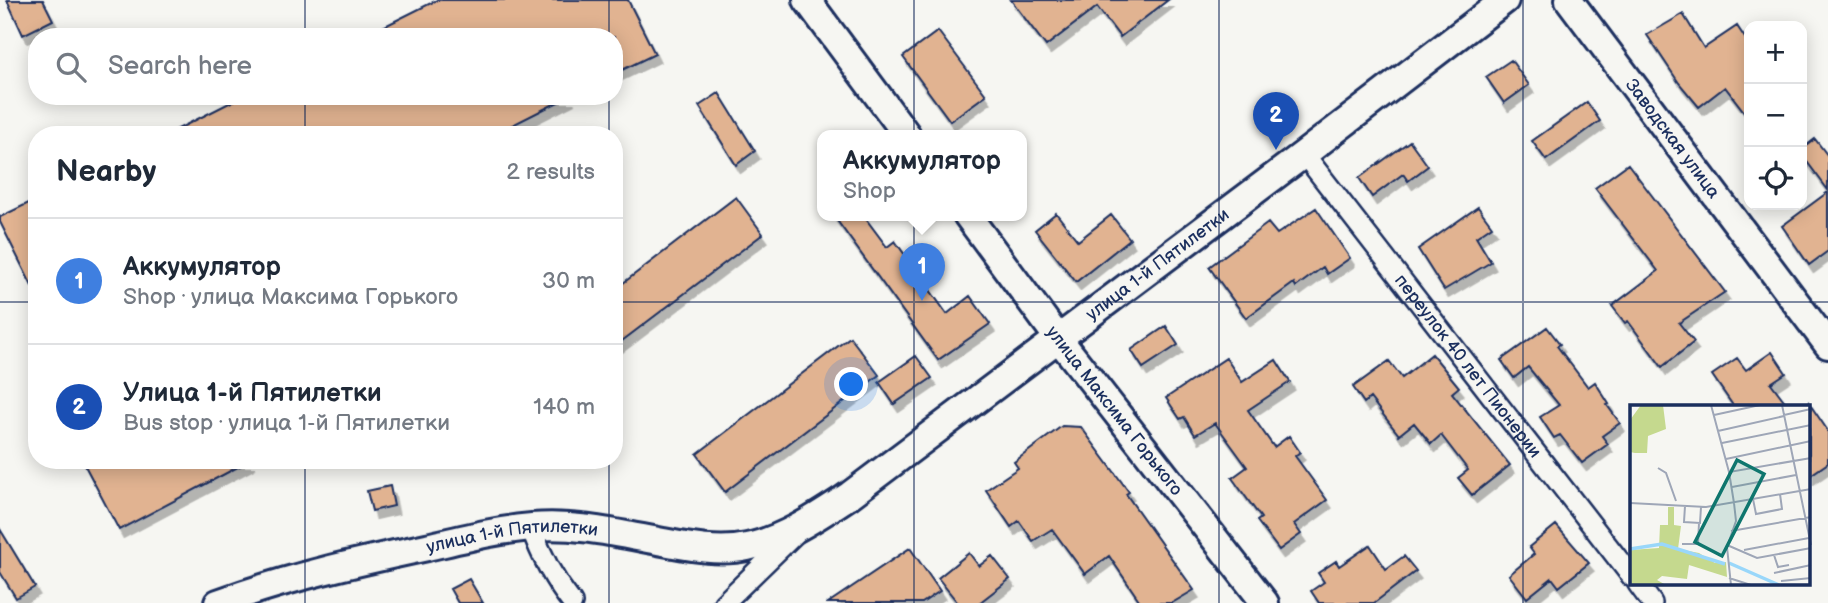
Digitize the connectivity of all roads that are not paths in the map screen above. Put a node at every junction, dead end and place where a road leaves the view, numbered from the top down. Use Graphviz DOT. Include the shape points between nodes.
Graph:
graph roads {
  1 [pos="807,0"];
  2 [pos="1505,0"];
  3 [pos="1569,0"];
  4 [pos="903,130"];
  5 [pos="1304,154"];
  6 [pos="971,221"];
  7 [pos="1058,338"];
  8 [pos="1828,345"];
  9 [pos="807,523"];
  10 [pos="531,527"];
  11 [pos="1630,574"];
  12 [pos="1640,586"];
  13 [pos="252,597"];
  14 [pos="218,603"];
  15 [pos="572,603"];
  16 [pos="724,603"];
  17 [pos="1265,603"];
  18 [pos="1653,603"];
  1 -- 4 [label="main road"];
  2 -- 5 [label="main road, улица 1-й Пятилетки"];
  3 -- 8 [label="main road, Заводская улица"];
  5 -- 7 [label="main road, улица 1-й Пятилетки"];
  5 -- 11 [label="street, переулок 40 лет Пионерии"];
  6 -- 7 [label="main road, улица Максима Горького"];
  7 -- 9 [label="main road, улица 1-й Пятилетки"];
  7 -- 17 [label="main road, улица Максима Горького"];
  9 -- 10 [label="main road, улица 1-й Пятилетки" via="747,548 724,550 560,525"];
  9 -- 16 [label="street, улица 1-й Пятилетки"];
  10 -- 13 [label="main road, улица 1-й Пятилетки" via="352,564"];
  10 -- 15 [label="street" via="540,555"];
  12 -- 18 [label="street"];
  13 -- 14 [label="main road, улица 1-й Пятилетки"];
}
